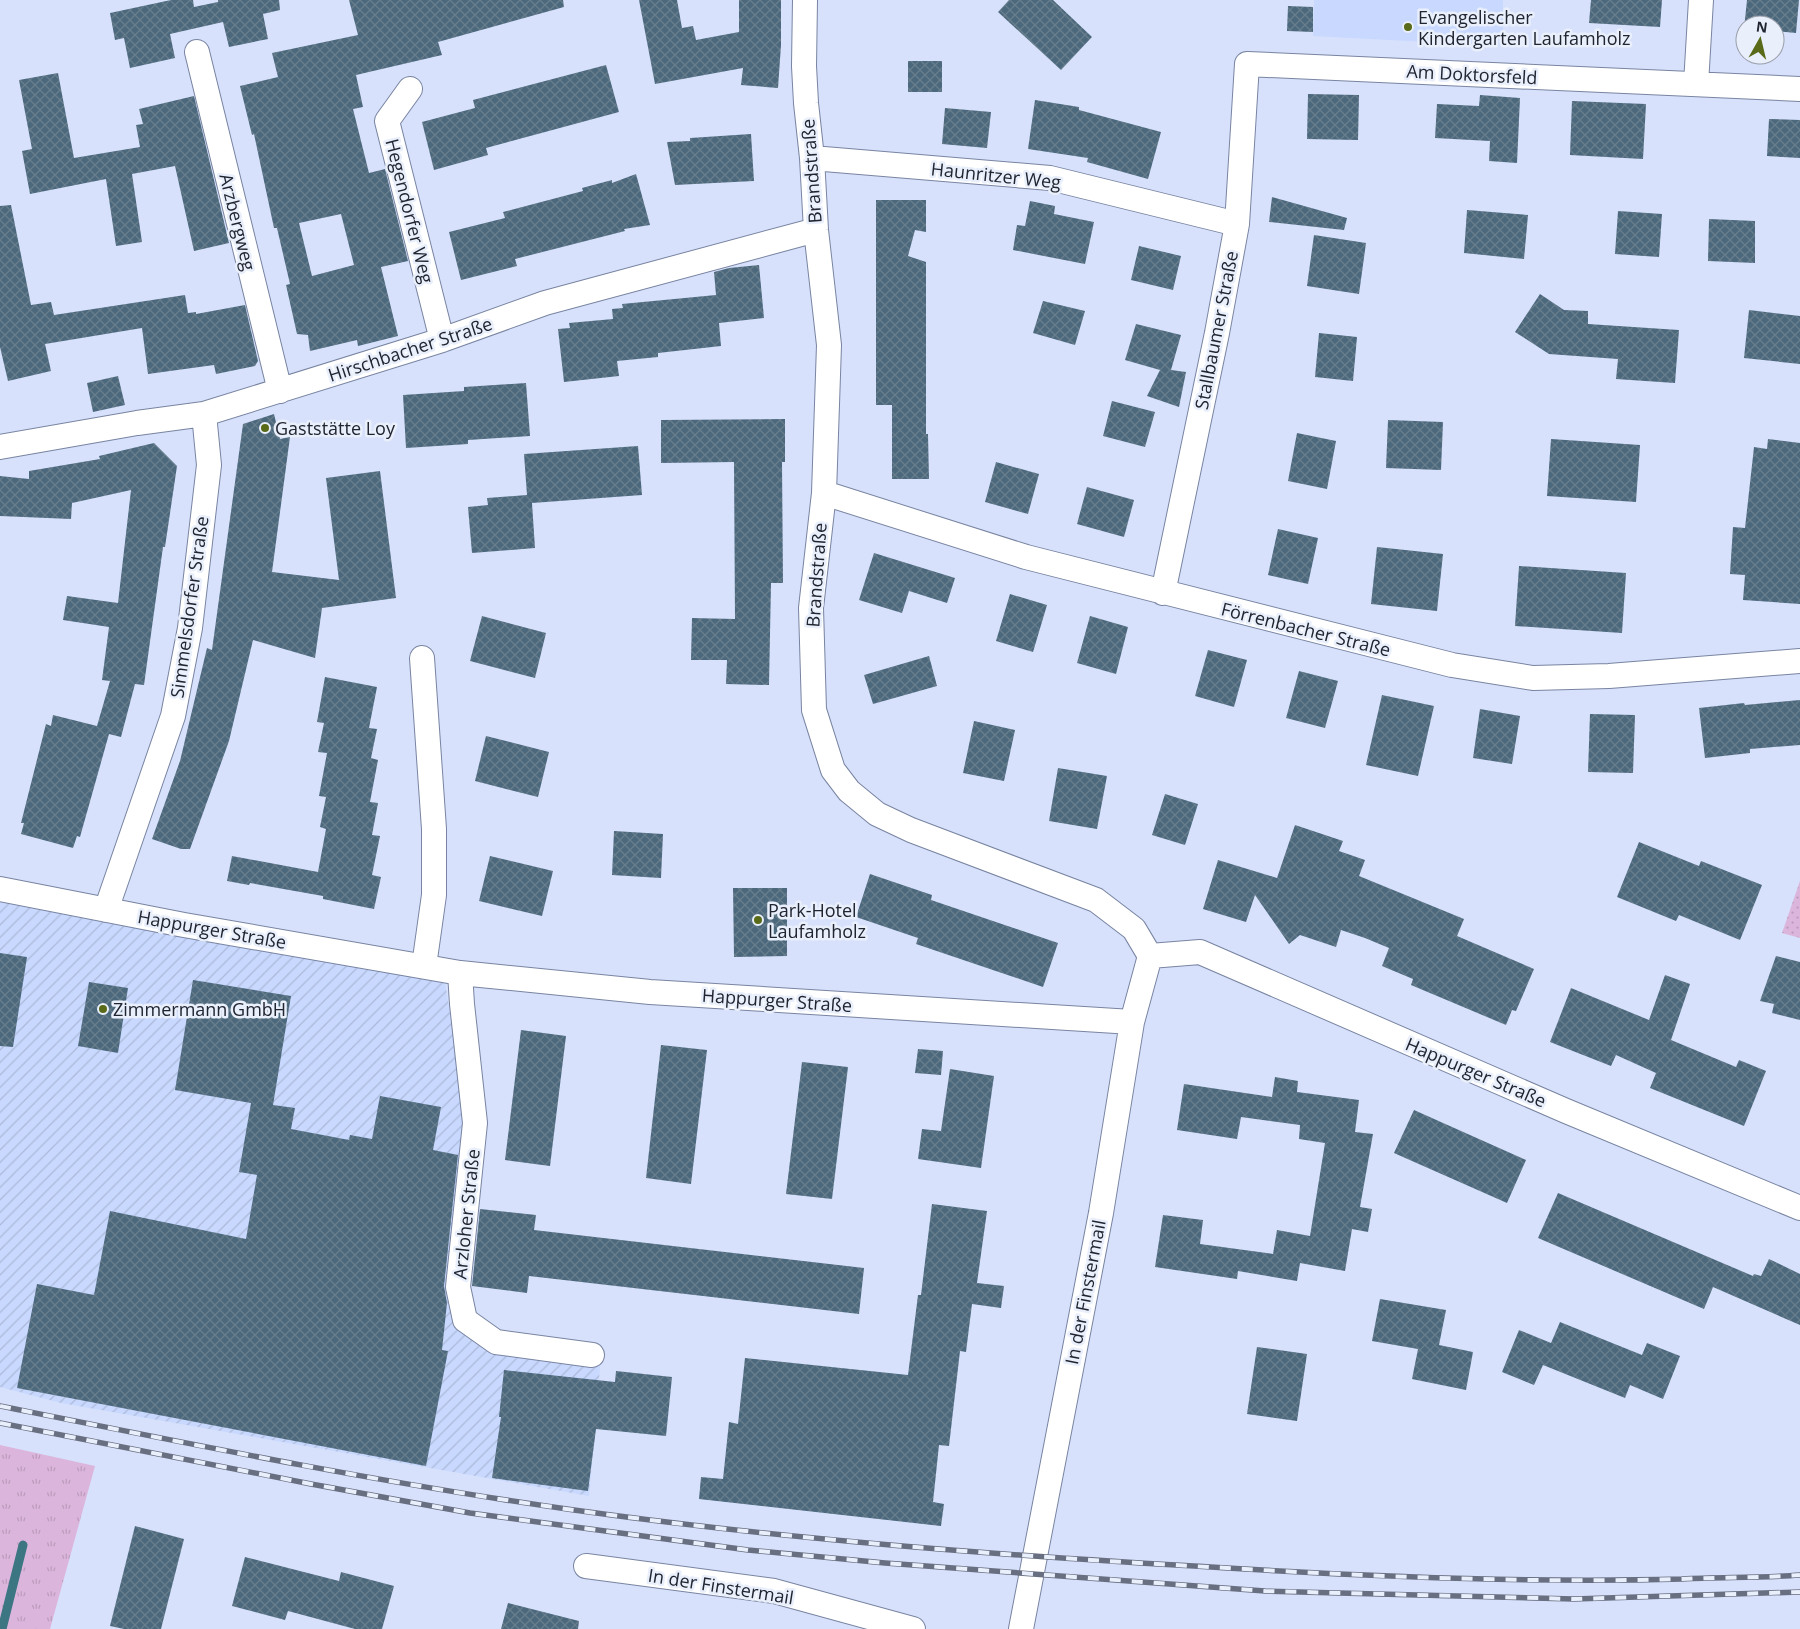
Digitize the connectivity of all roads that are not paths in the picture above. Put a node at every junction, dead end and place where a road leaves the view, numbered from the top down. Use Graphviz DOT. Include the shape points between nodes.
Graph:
graph roads {
  1 [pos="805,0"];
  2 [pos="1701,0"];
  3 [pos="197,52"];
  4 [pos="1247,64"];
  5 [pos="1696,84"];
  6 [pos="410,89"];
  7 [pos="1800,89"];
  8 [pos="812,158"];
  9 [pos="1237,224"];
  10 [pos="816,230"];
  11 [pos="442,340"];
  12 [pos="280,391"];
  13 [pos="204,414"];
  14 [pos="0,446"];
  15 [pos="824,493"];
  16 [pos="1163,593"];
  17 [pos="422,658"];
  18 [pos="1800,661"];
  19 [pos="0,889"];
  20 [pos="106,910"];
  21 [pos="1150,956"];
  22 [pos="424,966"];
  23 [pos="460,973"];
  24 [pos="1132,1022"];
  25 [pos="1800,1208"];
  26 [pos="592,1355"];
  27 [pos="586,1566"];
  28 [pos="913,1629"];
  29 [pos="1021,1629"];
  1 -- 8 [label="street, Brandstraße" via="805,75"];
  2 -- 5 [label="street"];
  3 -- 12 [label="street, Arzbergweg"];
  4 -- 5 [label="street, Am Doktorsfeld"];
  4 -- 9 [label="street, Stallbaumer Straße"];
  5 -- 7 [label="street, Am Doktorsfeld"];
  6 -- 11 [label="street, Hegendorfer Weg" via="387,121"];
  8 -- 9 [label="street, Haunritzer Weg" via="1050,178"];
  8 -- 10 [label="street, Brandstraße"];
  9 -- 16 [label="street, Stallbaumer Straße"];
  10 -- 11 [label="street, Hirschbacher Straße" via="544,303"];
  10 -- 15 [label="street, Brandstraße" via="829,345"];
  11 -- 12 [label="street, Hirschbacher Straße"];
  12 -- 13 [label="street, Hirschbacher Straße"];
  13 -- 14 [label="street, Hirschbacher Straße"];
  13 -- 20 [label="street, Simmelsdorfer Straße" via="208,475 190,628 173,716"];
  15 -- 16 [label="street, Förrenbacher Straße" via="1026,558"];
  15 -- 21 [label="street, Brandstraße" via="811,608 814,710 833,770 849,791 877,814 1096,900 1134,929"];
  16 -- 18 [label="street, Förrenbacher Straße" via="1452,665 1533,678 1609,676"];
  17 -- 22 [label="street" via="434,829 434,895"];
  19 -- 20 [label="street, Happurger Straße"];
  20 -- 22 [label="street, Happurger Straße"];
  21 -- 24 [label="street, In der Finstermail"];
  21 -- 25 [label="street, Happurger Straße" via="1200,952 1566,1111"];
  22 -- 23 [label="street, Happurger Straße"];
  23 -- 24 [label="street, Happurger Straße" via="660,992"];
  23 -- 26 [label="street, Arzloher Straße" via="475,1123 458,1287 465,1320 496,1342"];
  24 -- 29 [label="street, In der Finstermail" via="1101,1213"];
  27 -- 28 [label="street, In der Finstermail" via="774,1591"];
}
